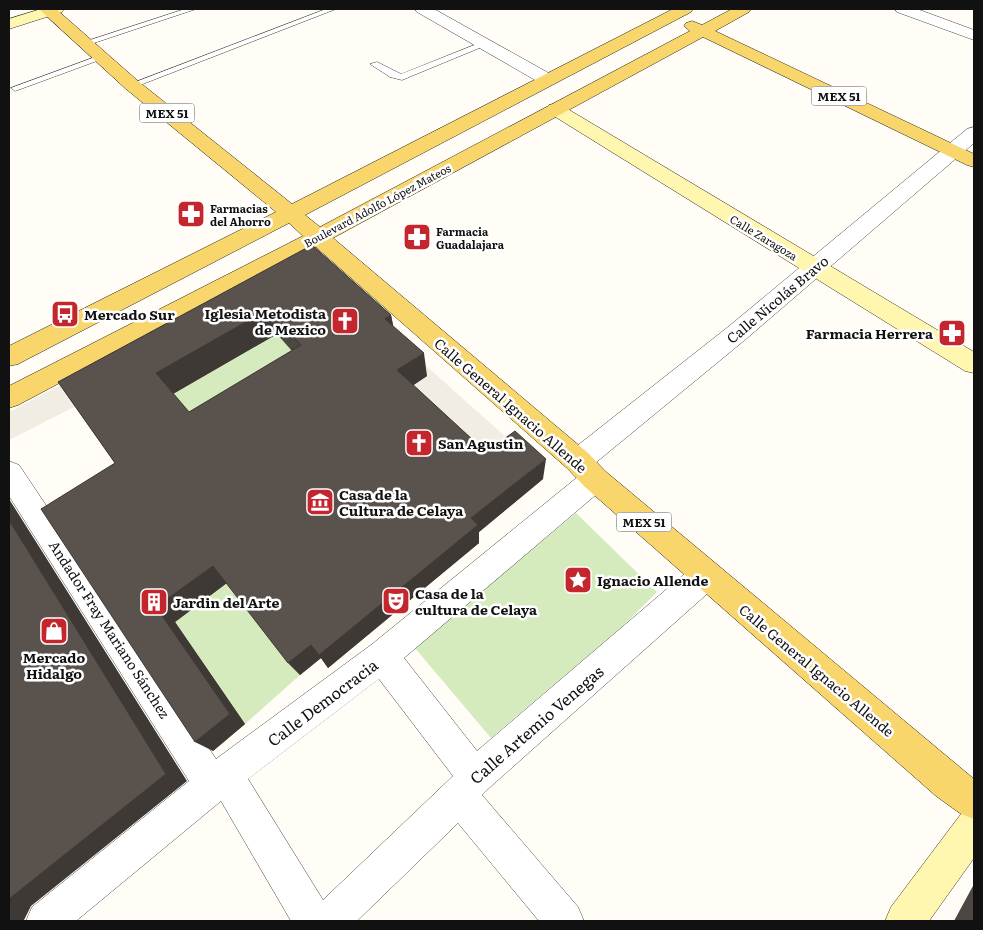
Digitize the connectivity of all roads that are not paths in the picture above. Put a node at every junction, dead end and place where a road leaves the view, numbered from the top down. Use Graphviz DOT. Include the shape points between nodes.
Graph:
graph roads {
  1 [pos="192,9"];
  2 [pos="332,9"];
  3 [pos="423,9"];
  4 [pos="651,9"];
  5 [pos="685,9"];
  6 [pos="743,9"];
  7 [pos="903,9"];
  8 [pos="51,10"];
  9 [pos="669,17"];
  10 [pos="9,24"];
  11 [pos="704,30"];
  12 [pos="974,35"];
  13 [pos="85,43"];
  14 [pos="485,44"];
  15 [pos="102,58"];
  16 [pos="374,64"];
  17 [pos="548,80"];
  18 [pos="132,86"];
  19 [pos="15,88"];
  20 [pos="555,109"];
  21 [pos="974,133"];
  22 [pos="952,151"];
  23 [pos="974,161"];
  24 [pos="290,213"];
  25 [pos="318,237"];
  26 [pos="815,268"];
  27 [pos="9,357"];
  28 [pos="974,364"];
  29 [pos="9,398"];
  30 [pos="586,470"];
  31 [pos="9,473"];
  32 [pos="706,575"];
  33 [pos="382,656"];
  34 [pos="218,780"];
  35 [pos="467,786"];
  36 [pos="974,801"];
  37 [pos="974,827"];
  38 [pos="46,921"];
  39 [pos="314,921"];
  40 [pos="329,921"];
  41 [pos="564,921"];
  42 [pos="906,921"];
  1 -- 13 [label="lane"];
  2 -- 18 [label="lane"];
  3 -- 14 [label="street"];
  4 -- 9 [label="main road, MEX 51"];
  5 -- 9 [label="main road"];
  6 -- 11 [label="main road, Boulevard Adolfo López Mateos"];
  7 -- 12 [label="street"];
  8 -- 10 [label="street"];
  8 -- 13 [label="main road, Calle General Ignacio Allende / MEX 51"];
  9 -- 11 [label="main road, MEX 51"];
  9 -- 17 [label="main road"];
  11 -- 20 [label="main road, Boulevard Adolfo López Mateos"];
  11 -- 22 [label="main road, MEX 51"];
  13 -- 15 [label="main road, Calle General Ignacio Allende / MEX 51"];
  14 -- 16 [label="lane" via="402,77"];
  14 -- 17 [label="street"];
  15 -- 18 [label="main road, Calle General Ignacio Allende / MEX 51"];
  15 -- 19 [label="lane"];
  17 -- 24 [label="main road"];
  18 -- 24 [label="main road, Calle General Ignacio Allende / MEX 51"];
  20 -- 25 [label="main road, Boulevard Adolfo López Mateos"];
  20 -- 26 [label="street, Calle Zaragoza"];
  21 -- 22 [label="street, Calle Nicolás Bravo"];
  22 -- 23 [label="main road, MEX 51"];
  22 -- 26 [label="street, Calle Nicolás Bravo"];
  24 -- 25 [label="main road, Calle General Ignacio Allende / MEX 51"];
  24 -- 27 [label="main road"];
  25 -- 29 [label="main road, Boulevard Adolfo López Mateos"];
  25 -- 30 [label="main road, Calle General Ignacio Allende / MEX 51"];
  26 -- 28 [label="street, Calle Zaragoza"];
  26 -- 30 [label="street, Calle Nicolás Bravo" via="737,333"];
  30 -- 32 [label="main road, Calle General Ignacio Allende / MEX 51"];
  30 -- 33 [label="street, Calle Democracia"];
  31 -- 34 [label="street, Andador Fray Mariano Sánchez"];
  32 -- 35 [label="street, Calle Artemio Venegas"];
  32 -- 36 [label="main road, Calle General Ignacio Allende / MEX 51"];
  33 -- 34 [label="street, Calle Democracia"];
  33 -- 35 [label="street"];
  34 -- 38 [label="street, Calle Democracia"];
  34 -- 39 [label="street, Andador Fray Mariano Sánchez"];
  35 -- 40 [label="street, Calle Artemio Venegas"];
  35 -- 41 [label="street"];
  37 -- 42 [label="street"];
}
